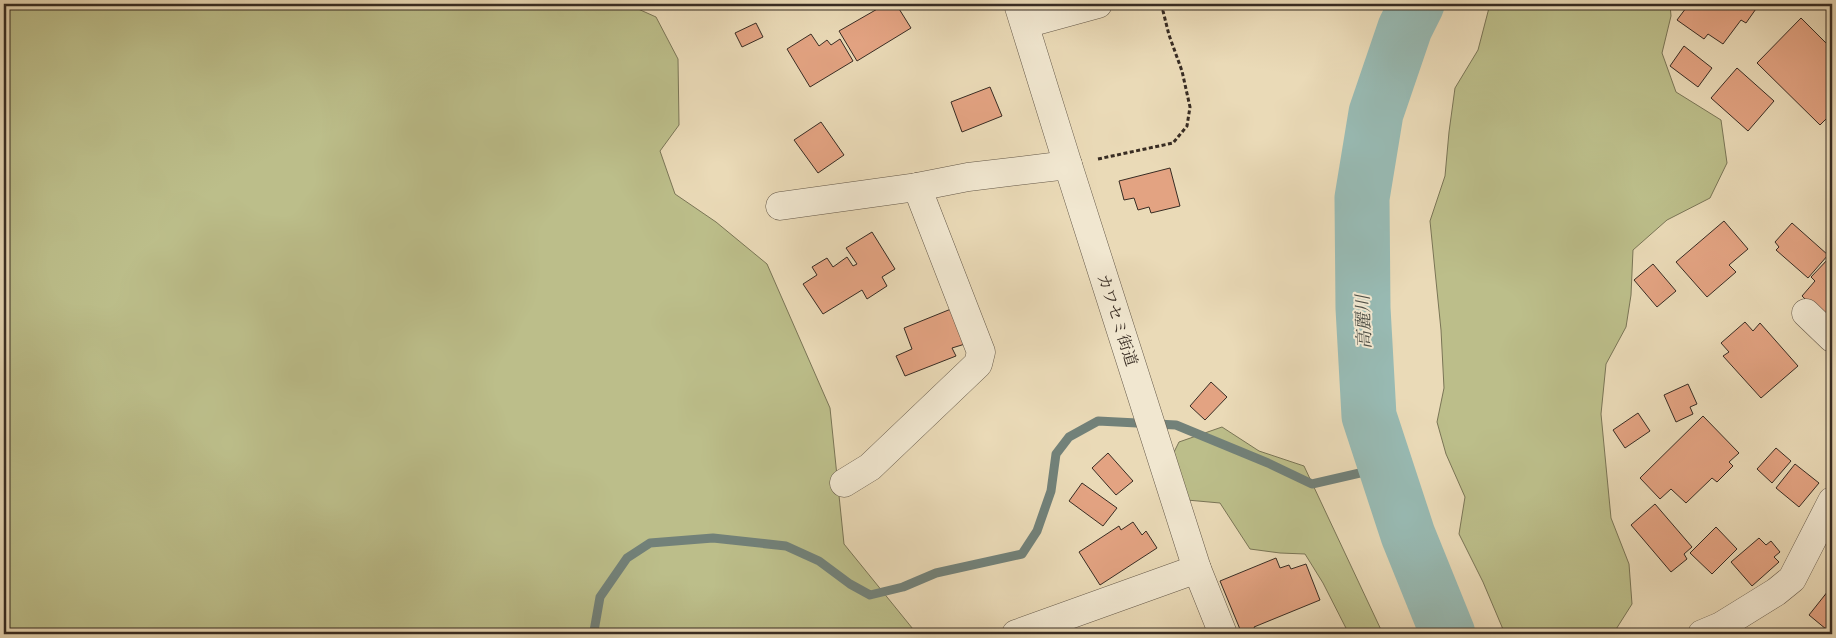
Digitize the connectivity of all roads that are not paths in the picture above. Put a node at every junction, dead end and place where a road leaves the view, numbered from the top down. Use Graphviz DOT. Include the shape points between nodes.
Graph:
graph roads {
  1 [pos="1098,4"];
  2 [pos="1022,14"];
  3 [pos="1068,165"];
  4 [pos="917,187"];
  5 [pos="780,206"];
  6 [pos="1806,313"];
  7 [pos="1832,338"];
  8 [pos="844,483"];
  9 [pos="1832,502"];
  10 [pos="1197,569"];
  11 [pos="1016,634"];
  12 [pos="1223,634"];
  13 [pos="1702,634"];
  1 -- 2 [label="street"];
  2 -- 3 [label="street, カワセミ街道"];
  3 -- 4 [label="street" via="968,177"];
  3 -- 10 [label="street, カワセミ街道"];
  4 -- 5 [label="street"];
  4 -- 8 [label="street" via="981,352 978,364 870,468"];
  6 -- 7 [label="street"];
  9 -- 13 [label="street" via="1792,579 1721,626"];
  10 -- 11 [label="street"];
  10 -- 12 [label="street, カワセミ街道"];
}
